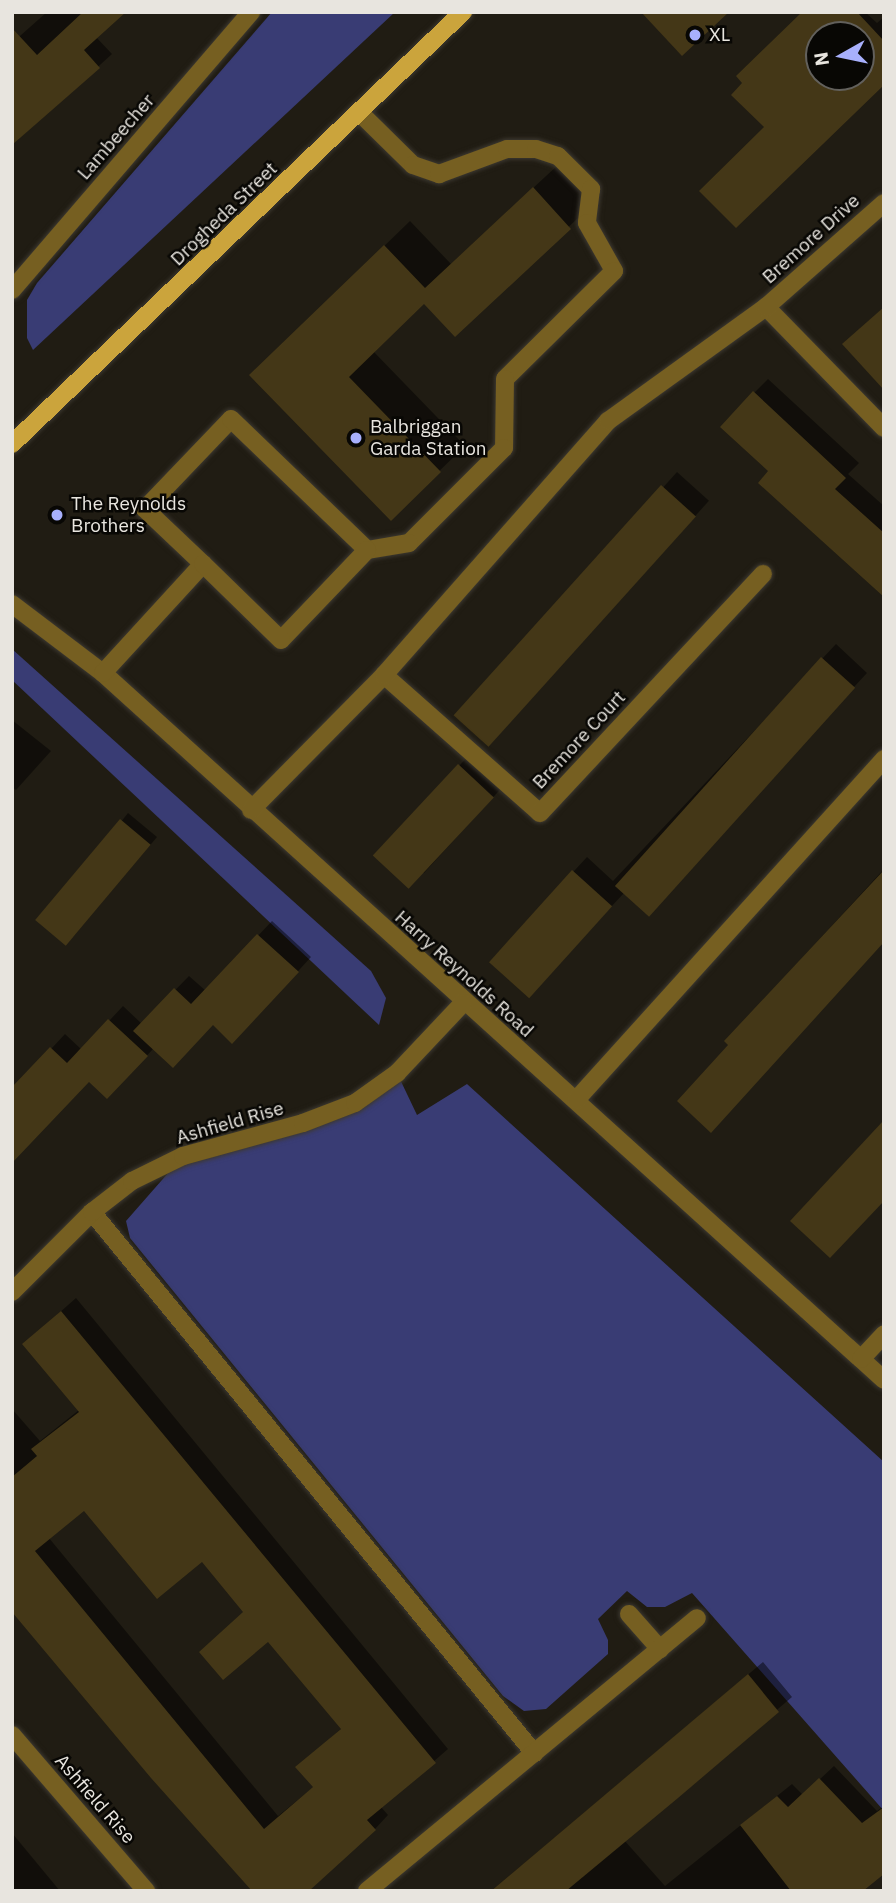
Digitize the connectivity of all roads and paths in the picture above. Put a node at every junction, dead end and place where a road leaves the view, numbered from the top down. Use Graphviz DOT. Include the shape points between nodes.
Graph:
graph roads {
  1 [pos="251,12"];
  2 [pos="463,12"];
  3 [pos="360,113"];
  4 [pos="884,203"];
  5 [pos="12,290"];
  6 [pos="766,307"];
  7 [pos="884,428"];
  8 [pos="12,444"];
  9 [pos="367,550"];
  10 [pos="203,564"];
  11 [pos="763,574"];
  12 [pos="12,604"];
  13 [pos="103,673"];
  14 [pos="384,675"];
  15 [pos="884,760"];
  16 [pos="251,810"];
  17 [pos="463,1003"];
  18 [pos="576,1100"];
  19 [pos="92,1212"];
  20 [pos="12,1292"];
  21 [pos="884,1334"];
  22 [pos="861,1359"];
  23 [pos="884,1380"];
  24 [pos="629,1614"];
  25 [pos="696,1618"];
  26 [pos="660,1649"];
  27 [pos="12,1735"];
  28 [pos="534,1753"];
  29 [pos="146,1891"];
  30 [pos="367,1891"];
  1 -- 5 [label="street, Lambeecher"];
  2 -- 3 [label="main road, Drogheda Street"];
  3 -- 8 [label="main road, Drogheda Street"];
  3 -- 9 [label="street" via="413,165 439,174 507,149 536,149 558,156 591,189 587,223 614,271 505,379 504,448 410,543"];
  4 -- 6 [label="street, Bremore Drive"];
  6 -- 7 [label="street"];
  6 -- 14 [label="street" via="608,421"];
  9 -- 10 [label="street" via="281,640"];
  9 -- 10 [label="street" via="231,419 145,509"];
  10 -- 13 [label="street"];
  11 -- 14 [label="street, Bremore Court" via="540,813"];
  12 -- 13 [label="street, Harry Reynolds Road"];
  13 -- 16 [label="street, Harry Reynolds Road"];
  14 -- 16 [label="street"];
  15 -- 18 [label="street"];
  16 -- 17 [label="street, Harry Reynolds Road"];
  17 -- 18 [label="street, Harry Reynolds Road"];
  17 -- 19 [label="street, Ashfield Rise" via="397,1073 355,1104 303,1124 183,1156 132,1181"];
  18 -- 22 [label="street, Harry Reynolds Road"];
  19 -- 20 [label="street, Ashfield Rise"];
  19 -- 28 [label="street"];
  21 -- 22 [label="street"];
  22 -- 23 [label="street, Harry Reynolds Road"];
  24 -- 26 [label="street"];
  25 -- 26 [label="street"];
  26 -- 28 [label="street"];
  27 -- 29 [label="street, Ashfield Rise"];
  28 -- 30 [label="street"];
}
